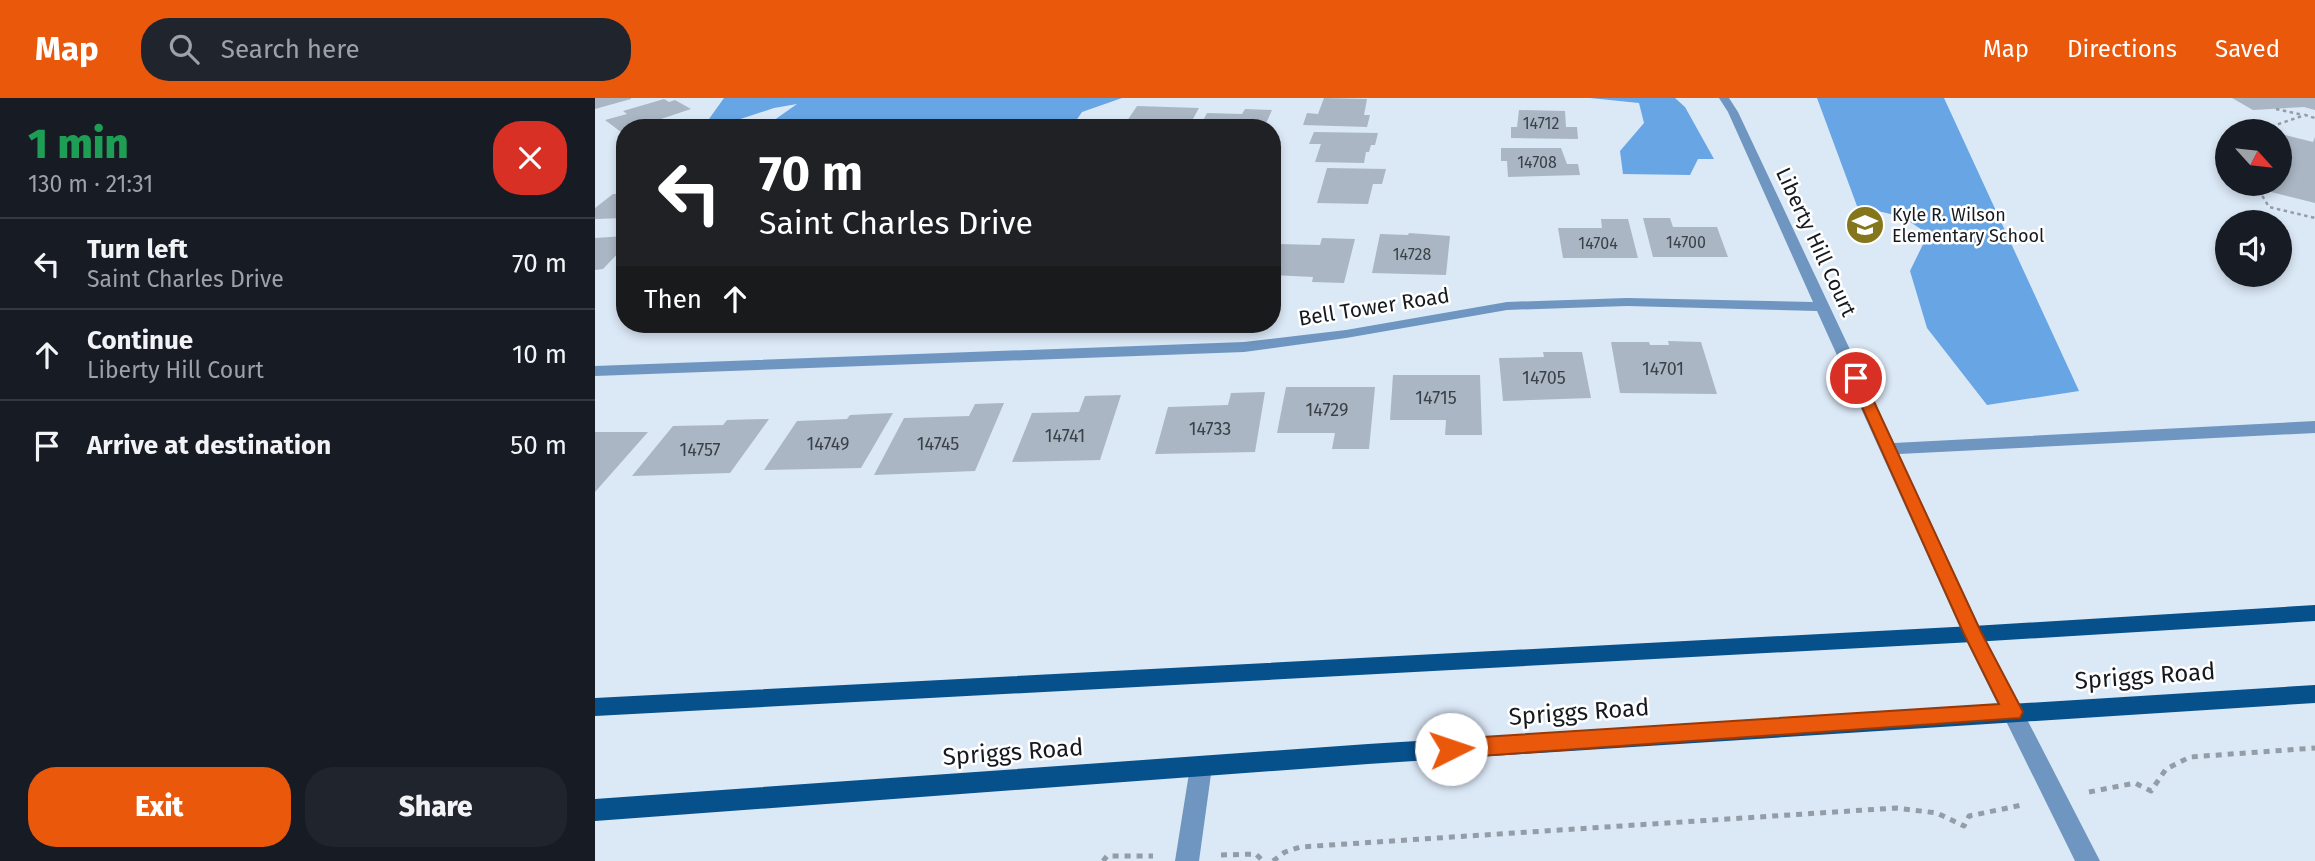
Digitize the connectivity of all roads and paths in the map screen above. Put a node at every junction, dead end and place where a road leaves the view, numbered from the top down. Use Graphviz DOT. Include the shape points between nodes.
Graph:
graph roads {
  1 [pos="1724,98"];
  2 [pos="2305,115"];
  3 [pos="2315,118"];
  4 [pos="2288,119"];
  5 [pos="2293,119"];
  6 [pos="2262,196"];
  7 [pos="2315,219"];
  8 [pos="1823,307"];
  9 [pos="595,371"];
  10 [pos="2315,427"];
  11 [pos="1888,450"];
  12 [pos="2315,613"];
  13 [pos="1973,634"];
  14 [pos="2315,694"];
  15 [pos="595,707"];
  16 [pos="2013,712"];
  17 [pos="2315,748"];
  18 [pos="1201,767"];
  19 [pos="2135,783"];
  20 [pos="595,810"];
  21 [pos="1969,816"];
  22 [pos="1256,855"];
  23 [pos="1187,861"];
  24 [pos="1263,861"];
  25 [pos="1273,861"];
  26 [pos="2088,861"];
  1 -- 8 [label="street, Liberty Hill Court"];
  2 -- 3 [label="path"];
  2 -- 4 [label="path" via="2276,109"];
  2 -- 5 [label="path"];
  6 -- 7 [label="path" via="2269,207"];
  8 -- 9 [label="street, Bell Tower Road" via="1554,303 1244,346"];
  8 -- 11 [label="street, Liberty Hill Court"];
  10 -- 11 [label="street"];
  11 -- 13 [label="street, Liberty Hill Court"];
  12 -- 13 [label="main road"];
  13 -- 15 [label="main road"];
  13 -- 16 [label="street, Liberty Hill Court"];
  14 -- 16 [label="main road, Spriggs Road"];
  16 -- 18 [label="main road, Spriggs Road"];
  16 -- 26 [label="street, Liberty Hill Court"];
  17 -- 19 [label="path" via="2190,757 2171,763 2151,791"];
  18 -- 20 [label="main road, Spriggs Road"];
  18 -- 23 [label="street"];
  21 -- 25 [label="path" via="1964,826 1937,813 1896,808 1569,828 1300,847"];
  22 -- 24 [label="path"];
}
